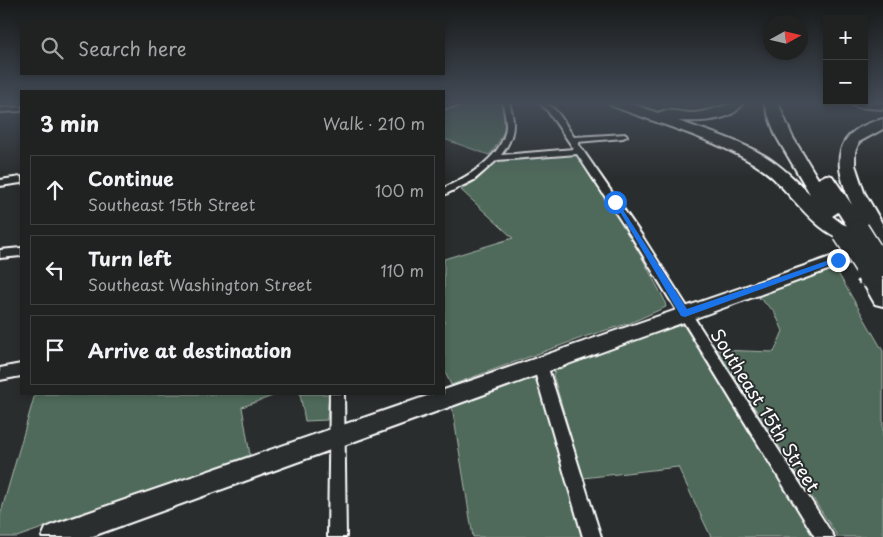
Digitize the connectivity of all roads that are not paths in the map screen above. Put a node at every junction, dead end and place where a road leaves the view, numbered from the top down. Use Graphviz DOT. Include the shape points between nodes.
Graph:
graph roads {
  1 [pos="511,128"];
  2 [pos="564,128"];
  3 [pos="684,128"];
  4 [pos="781,128"];
  5 [pos="796,128"];
  6 [pos="873,128"];
  7 [pos="623,136"];
  8 [pos="576,146"];
  9 [pos="494,158"];
  10 [pos="20,180"];
  11 [pos="0,183"];
  12 [pos="445,191"];
  13 [pos="858,229"];
  14 [pos="883,242"];
  15 [pos="20,252"];
  16 [pos="0,254"];
  17 [pos="876,271"];
  18 [pos="883,298"];
  19 [pos="685,314"];
  20 [pos="540,365"];
  21 [pos="20,370"];
  22 [pos="0,374"];
  23 [pos="337,395"];
  24 [pos="337,436"];
  25 [pos="55,537"];
  26 [pos="337,537"];
  27 [pos="592,537"];
  28 [pos="825,537"];
  1 -- 9 [label="street" via="505,145"];
  2 -- 8 [label="street, Southeast 15th Street"];
  3 -- 13 [label="highway" via="758,159 778,173 818,215"];
  4 -- 13 [label="highway"];
  5 -- 13 [label="highway"];
  6 -- 13 [label="highway" via="856,137 848,148 849,177 860,203"];
  7 -- 8 [label="street"];
  8 -- 9 [label="street"];
  8 -- 19 [label="street, Southeast 15th Street"];
  9 -- 12 [label="street" via="474,176"];
  10 -- 11 [label="street"];
  13 -- 14 [label="highway"];
  13 -- 17 [label="highway, bridge"];
  14 -- 19 [label="street"];
  15 -- 16 [label="street"];
  17 -- 18 [label="highway"];
  19 -- 20 [label="street"];
  19 -- 28 [label="street, Southeast 15th Street"];
  20 -- 24 [label="street"];
  20 -- 27 [label="street"];
  21 -- 22 [label="street"];
  23 -- 24 [label="street"];
  24 -- 25 [label="street"];
  24 -- 26 [label="street"];
}
